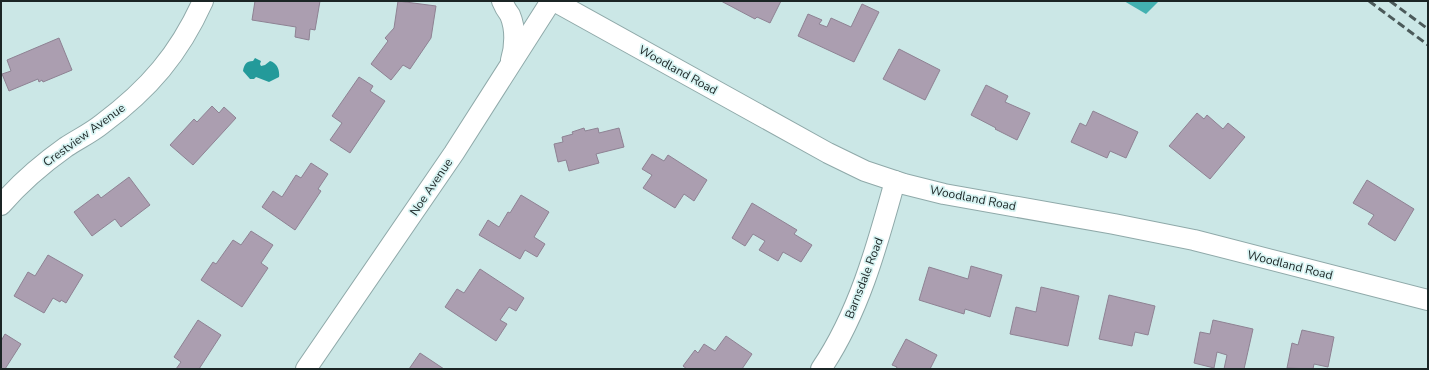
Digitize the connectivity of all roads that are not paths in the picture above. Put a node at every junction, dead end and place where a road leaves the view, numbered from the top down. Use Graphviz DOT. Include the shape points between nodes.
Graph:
graph roads {
  1 [pos="203,1"];
  2 [pos="502,1"];
  3 [pos="552,1"];
  4 [pos="510,66"];
  5 [pos="895,181"];
  6 [pos="1,205"];
  7 [pos="1428,300"];
  8 [pos="306,369"];
  9 [pos="820,369"];
  1 -- 6 [label="street, Crestview Avenue" via="179,47 133,99 101,125 33,172"];
  2 -- 4 [label="street" via="513,26 514,50"];
  3 -- 4 [label="street, Noe Avenue"];
  3 -- 5 [label="street, Woodland Road" via="828,153 865,171"];
  4 -- 8 [label="street, Noe Avenue" via="454,153"];
  5 -- 7 [label="street, Woodland Road" via="944,194 1194,240"];
  5 -- 9 [label="street, Barnsdale Road" via="880,237 862,289 845,326"];
}
